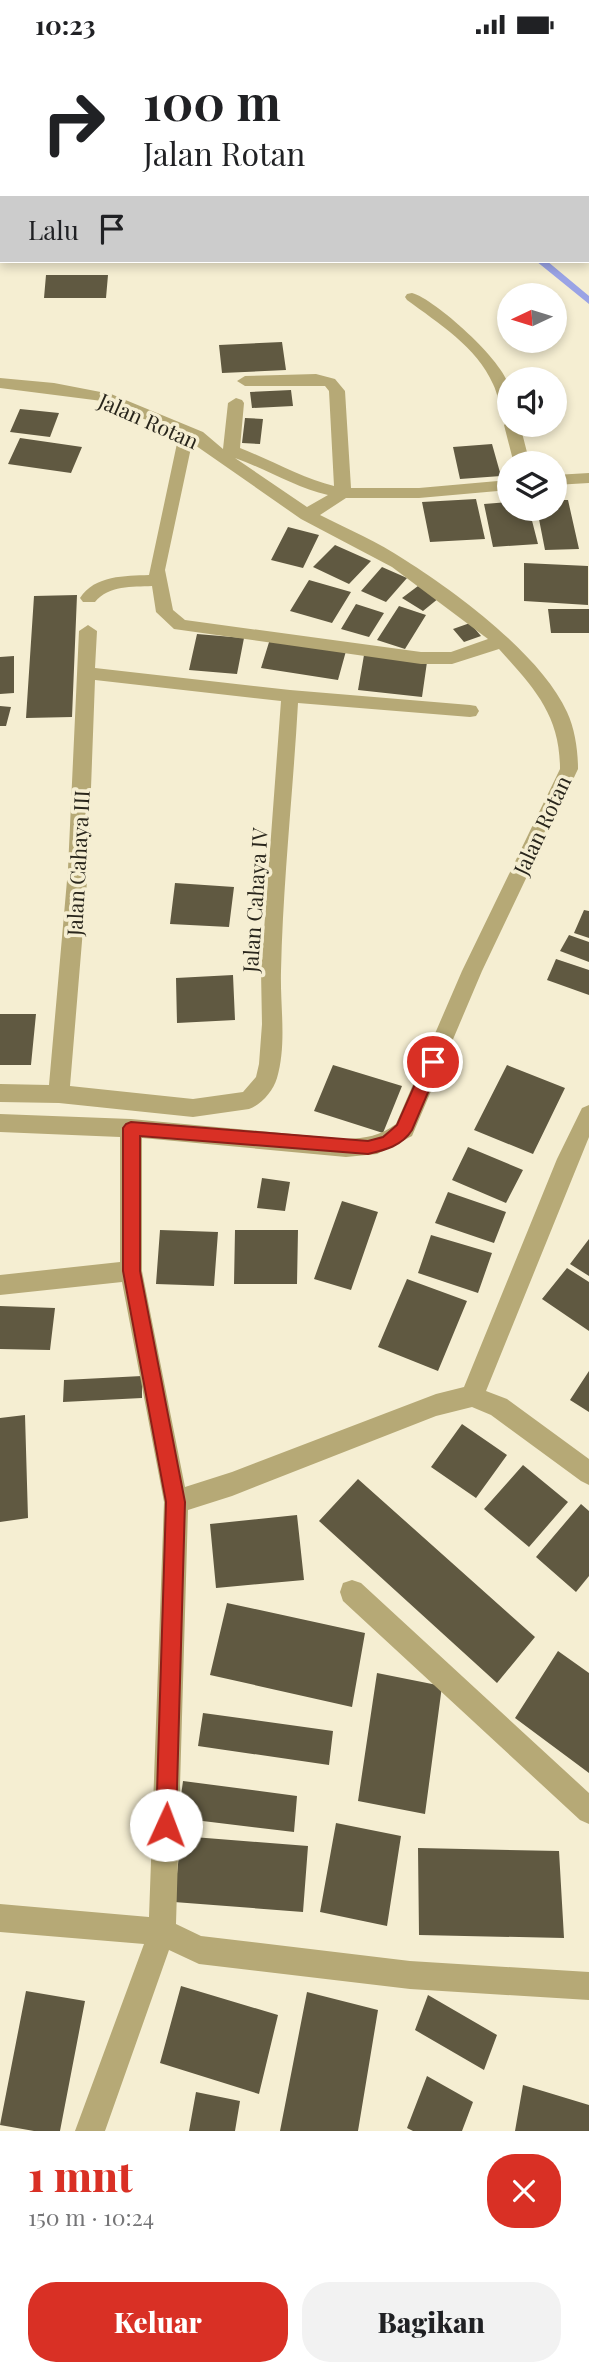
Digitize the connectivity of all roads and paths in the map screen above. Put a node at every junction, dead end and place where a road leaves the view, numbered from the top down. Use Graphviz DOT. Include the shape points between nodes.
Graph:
graph roads {
  1 [pos="412,297"];
  2 [pos="497,379"];
  3 [pos="245,381"];
  4 [pos="0,383"];
  5 [pos="236,403"];
  6 [pos="187,432"];
  7 [pos="232,451"];
  8 [pos="589,478"];
  9 [pos="567,479"];
  10 [pos="497,486"];
  11 [pos="343,493"];
  12 [pos="307,515"];
  13 [pos="158,580"];
  14 [pos="89,598"];
  15 [pos="88,631"];
  16 [pos="502,641"];
  17 [pos="87,673"];
  18 [pos="290,697"];
  19 [pos="470,711"];
  20 [pos="0,1093"];
  21 [pos="59,1094"];
  22 [pos="589,1114"];
  23 [pos="0,1123"];
  24 [pos="131,1128"];
  25 [pos="131,1271"];
  26 [pos="0,1285"];
  27 [pos="472,1396"];
  28 [pos="589,1473"];
  29 [pos="176,1502"];
  30 [pos="352,1592"];
  31 [pos="589,1811"];
  32 [pos="0,1918"];
  33 [pos="162,1932"];
  34 [pos="589,1986"];
  35 [pos="90,2131"];
  1 -- 2 [label="street" via="485,359"];
  3 -- 11 [label="street" via="330,382 337,391"];
  4 -- 6 [label="street, Jalan Rotan" via="106,397"];
  5 -- 7 [label="street"];
  6 -- 7 [label="street"];
  6 -- 12 [label="street, Jalan Rotan"];
  6 -- 13 [label="street"];
  7 -- 11 [label="street" via="313,486"];
  8 -- 9 [label="street"];
  10 -- 11 [label="street"];
  11 -- 12 [label="street"];
  12 -- 16 [label="street, Jalan Rotan" via="398,563"];
  13 -- 14 [label="street" via="103,586"];
  13 -- 16 [label="street" via="165,612 180,625 421,658 452,658"];
  15 -- 17 [label="street, Jalan Cahaya III"];
  16 -- 24 [label="street, Jalan Rotan" via="543,686 559,713 569,769 472,971 404,1130 388,1142 346,1148"];
  17 -- 18 [label="street"];
  17 -- 21 [label="street, Jalan Cahaya III" via="78,869"];
  18 -- 19 [label="street"];
  18 -- 21 [label="street, Jalan Cahaya IV" via="266,1079 249,1100 193,1108"];
  20 -- 21 [label="street"];
  22 -- 27 [label="street"];
  23 -- 24 [label="street, Jalan Rotan"];
  24 -- 25 [label="street"];
  25 -- 26 [label="street"];
  25 -- 29 [label="street"];
  27 -- 28 [label="street" via="499,1407"];
  27 -- 29 [label="street" via="436,1405"];
  29 -- 33 [label="street"];
  30 -- 31 [label="street"];
  32 -- 33 [label="street"];
  33 -- 34 [label="street" via="199,1950 410,1975"];
  33 -- 35 [label="street"];
}
